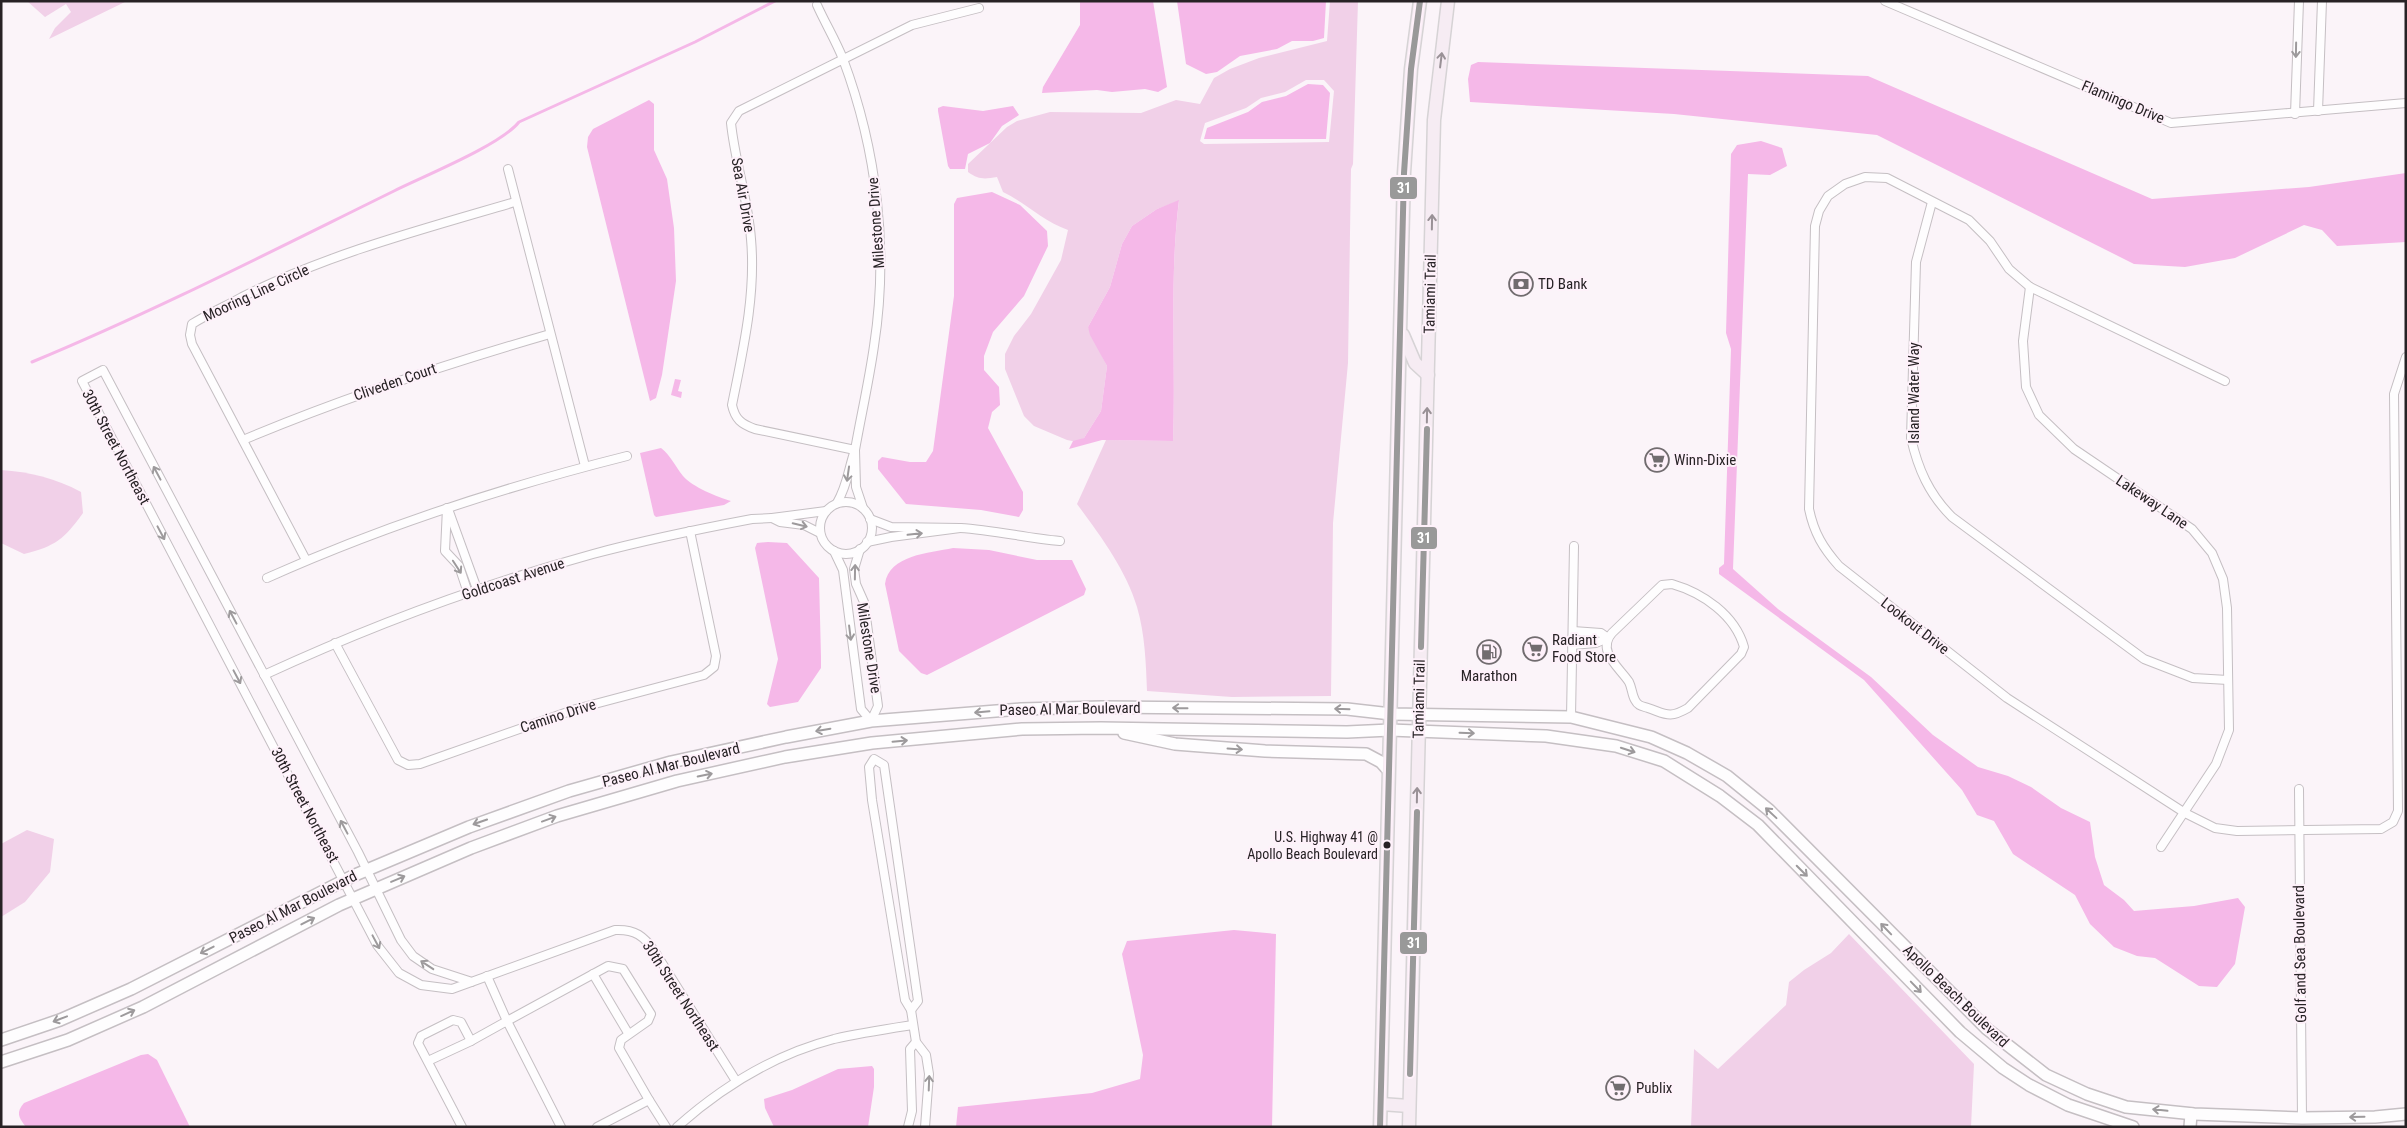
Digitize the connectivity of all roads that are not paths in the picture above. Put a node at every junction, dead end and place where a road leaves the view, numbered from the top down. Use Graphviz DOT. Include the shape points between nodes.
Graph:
graph roads {
  1 [pos="1420,1"];
  2 [pos="1448,1"];
  3 [pos="1885,1"];
  4 [pos="2299,1"];
  5 [pos="2322,1"];
  6 [pos="817,5"];
  7 [pos="979,8"];
  8 [pos="842,58"];
  9 [pos="2406,103"];
  10 [pos="2318,111"];
  11 [pos="2295,114"];
  12 [pos="508,169"];
  13 [pos="516,202"];
  14 [pos="1932,202"];
  15 [pos="2030,287"];
  16 [pos="1401,328"];
  17 [pos="550,334"];
  18 [pos="2406,357"];
  19 [pos="1428,375"];
  20 [pos="2225,381"];
  21 [pos="243,440"];
  22 [pos="855,450"];
  23 [pos="627,456"];
  24 [pos="585,466"];
  25 [pos="837,503"];
  26 [pos="447,508"];
  27 [pos="863,508"];
  28 [pos="826,511"];
  29 [pos="772,518"];
  30 [pos="870,519"];
  31 [pos="960,528"];
  32 [pos="690,531"];
  33 [pos="820,533"];
  34 [pos="1060,541"];
  35 [pos="867,542"];
  36 [pos="1574,546"];
  37 [pos="860,549"];
  38 [pos="834,551"];
  39 [pos="306,560"];
  40 [pos="267,578"];
  41 [pos="478,589"];
  42 [pos="468,593"];
  43 [pos="1573,631"];
  44 [pos="1608,638"];
  45 [pos="335,643"];
  46 [pos="1572,645"];
  47 [pos="264,675"];
  48 [pos="2228,680"];
  49 [pos="1391,714"];
  50 [pos="1419,715"];
  51 [pos="1571,717"];
  52 [pos="871,721"];
  53 [pos="1101,728"];
  54 [pos="1390,730"];
  55 [pos="1419,732"];
  56 [pos="1569,739"];
  57 [pos="872,743"];
  58 [pos="1389,771"];
  59 [pos="2299,789"];
  60 [pos="2185,813"];
  61 [pos="2298,830"];
  62 [pos="2161,847"];
  63 [pos="366,870"];
  64 [pos="344,880"];
  65 [pos="375,889"];
  66 [pos="353,899"];
  67 [pos="593,974"];
  68 [pos="487,976"];
  69 [pos="472,982"];
  70 [pos="911,1010"];
  71 [pos="507,1020"];
  72 [pos="913,1025"];
  73 [pos="628,1033"];
  74 [pos="1,1040"];
  75 [pos="471,1041"];
  76 [pos="916,1042"];
  77 [pos="1,1062"];
  78 [pos="428,1062"];
  79 [pos="736,1081"];
  80 [pos="649,1100"];
  81 [pos="1381,1104"];
  82 [pos="1409,1106"];
  83 [pos="2191,1114"];
  84 [pos="2406,1114"];
  85 [pos="2302,1118"];
  86 [pos="462,1127"];
  87 [pos="561,1127"];
  88 [pos="597,1127"];
  89 [pos="666,1127"];
  90 [pos="677,1127"];
  91 [pos="908,1127"];
  92 [pos="925,1127"];
  93 [pos="1380,1127"];
  94 [pos="1409,1127"];
  95 [pos="2133,1127"];
  96 [pos="2190,1127"];
  97 [pos="2312,1127"];
  1 -- 16 [label="main road, Tamiami Trail" via="1407,119"];
  19 -- 2 [label="main road, Tamiami Trail, one-way" via="1434,120"];
  3 -- 11 [label="street, Flamingo Drive" via="2171,122"];
  4 -- 11 [label="street, one-way"];
  5 -- 10 [label="street"];
  6 -- 8 [label="street, Milestone Drive"];
  7 -- 8 [label="street, Sea Air Drive" via="912,25"];
  8 -- 22 [label="street, Milestone Drive" via="860,113 875,177 880,237 874,345"];
  8 -- 22 [label="street, Sea Air Drive" via="739,110 731,123 746,195 751,256 746,337 732,405 734,416 743,425"];
  9 -- 10 [label="street, Flamingo Drive"];
  10 -- 11 [label="street, Flamingo Drive"];
  12 -- 13 [label="street"];
  13 -- 17 [label="street"];
  13 -- 21 [label="street, Mooring Line Circle" via="330,260 270,284 192,324 192,344"];
  14 -- 15 [label="street" via="1969,220 1990,241 2009,269"];
  14 -- 48 [label="street, Island Water Way" via="1916,262 1911,438 1917,463 1935,497 1952,517 2144,659 2193,678"];
  14 -- 60 [label="street, Lookout Drive" via="1887,178 1865,177 1844,184 1828,196 1819,211 1815,226 1809,509 1813,529 1823,548 1839,566 2006,698"];
  15 -- 20 [label="street"];
  15 -- 48 [label="street, Lakeway Lane" via="2023,341 2026,387 2039,415 2074,450 2192,529 2212,553 2223,579 2226,598"];
  16 -- 19 [label="main road" via="1415,363"];
  16 -- 49 [label="main road, Tamiami Trail"];
  17 -- 21 [label="street, Cliveden Court" via="375,388"];
  17 -- 24 [label="street"];
  18 -- 61 [label="street, Lookout Drive" via="2394,394 2398,811 2393,822 2381,829"];
  50 -- 19 [label="main road, Tamiami Trail, one-way"];
  21 -- 39 [label="street, Mooring Line Circle"];
  22 -- 25 [label="street, Milestone Drive, one-way" via="846,487"];
  22 -- 27 [label="street, Milestone Drive" via="856,487"];
  23 -- 24 [label="street"];
  24 -- 26 [label="street"];
  25 -- 27 [label="street" via="851,502"];
  25 -- 28 [label="street"];
  26 -- 39 [label="street"];
  26 -- 41 [label="street"];
  26 -- 42 [label="street, one-way" via="445,551 460,566"];
  27 -- 30 [label="street"];
  28 -- 29 [label="street, Goldcoast Avenue"];
  28 -- 33 [label="street" via="820,523"];
  29 -- 32 [label="street, Goldcoast Avenue"];
  29 -- 33 [label="street, Goldcoast Avenue, one-way" via="804,525"];
  30 -- 31 [label="street" via="891,527"];
  30 -- 35 [label="street" via="871,533"];
  31 -- 34 [label="street"];
  35 -- 31 [label="street, one-way"];
  32 -- 41 [label="street, Goldcoast Avenue" via="593,554"];
  32 -- 45 [label="street, Camino Drive" via="716,656 714,667 704,675 576,709 420,764 408,765 398,760"];
  33 -- 38 [label="street"];
  35 -- 37 [label="street"];
  36 -- 43 [label="street"];
  37 -- 38 [label="street" via="847,554"];
  52 -- 37 [label="street, Milestone Drive, one-way" via="878,706 864,602 854,569"];
  38 -- 52 [label="street, Milestone Drive, one-way" via="843,570 861,709"];
  39 -- 40 [label="street"];
  41 -- 42 [label="street, Goldcoast Avenue"];
  42 -- 45 [label="street, Goldcoast Avenue"];
  43 -- 44 [label="street" via="1601,633"];
  43 -- 46 [label="street"];
  44 -- 44 [label="street" via="1607,652 1628,681 1634,699 1640,706 1667,716 1678,714 1691,705 1744,648 1736,628 1716,607 1687,588 1672,584 1662,585"];
  44 -- 46 [label="street" via="1596,643"];
  45 -- 47 [label="street, Goldcoast Avenue"];
  46 -- 51 [label="street"];
  63 -- 47 [label="street, 30th Street Northeast, one-way"];
  47 -- 64 [label="street, 30th Street Northeast, one-way" via="103,370 82,381"];
  48 -- 60 [label="street, Lakeway Lane" via="2230,730 2225,746"];
  49 -- 50 [label="main road, Apollo Beach Boulevard"];
  49 -- 52 [label="main road, Paseo Al Mar Boulevard, one-way" via="1347,709 1102,707 1021,709"];
  49 -- 54 [label="main road, Tamiami Trail"];
  50 -- 51 [label="main road, Apollo Beach Boulevard"];
  50 -- 55 [label="main road, Tamiami Trail"];
  51 -- 56 [label="main road"];
  83 -- 51 [label="main road, Apollo Beach Boulevard, one-way" via="2126,1107 2046,1075 1987,1029 1783,824 1727,776 1651,737"];
  52 -- 57 [label="main road"];
  52 -- 63 [label="main road, Paseo Al Mar Boulevard, one-way" via="671,762 569,791 469,826"];
  53 -- 54 [label="main road, Paseo Al Mar Boulevard"];
  57 -- 53 [label="main road, Paseo Al Mar Boulevard, one-way" via="1022,729"];
  53 -- 58 [label="main road, one-way" via="1175,744 1366,754"];
  54 -- 55 [label="main road, Apollo Beach Boulevard"];
  54 -- 58 [label="main road, Tamiami Trail"];
  55 -- 56 [label="main road, Apollo Beach Boulevard, one-way"];
  82 -- 55 [label="main road, Tamiami Trail, one-way"];
  56 -- 95 [label="main road, Apollo Beach Boulevard, one-way" via="1616,746 1664,761 1720,796 1758,825 1960,1032 2003,1068 2029,1086 2068,1105"];
  65 -- 57 [label="main road, Paseo Al Mar Boulevard, one-way" via="479,845 557,816 630,794 785,757"];
  58 -- 81 [label="main road, Tamiami Trail"];
  59 -- 61 [label="street, Golf and Sea Boulevard"];
  60 -- 61 [label="street, Lookout Drive" via="2215,828"];
  60 -- 62 [label="street, Lakeway Lane"];
  61 -- 85 [label="street, Golf and Sea Boulevard"];
  63 -- 64 [label="main road, Paseo Al Mar Boulevard"];
  63 -- 65 [label="street, 30th Street Northeast"];
  64 -- 66 [label="street, 30th Street Northeast"];
  64 -- 74 [label="main road, Paseo Al Mar Boulevard, one-way" via="131,989 60,1020"];
  65 -- 66 [label="main road, Paseo Al Mar Boulevard"];
  69 -- 65 [label="street, 30th Street Northeast, one-way" via="432,969 413,956 401,940"];
  66 -- 69 [label="street, 30th Street Northeast, one-way" via="382,954 399,973 421,985 452,989"];
  77 -- 66 [label="main road, Paseo Al Mar Boulevard, one-way" via="68,1040 143,1007"];
  67 -- 71 [label="street"];
  67 -- 73 [label="street"];
  67 -- 73 [label="street" via="608,966 623,968 650,1014 648,1021"];
  68 -- 69 [label="street, 30th Street Northeast"];
  68 -- 71 [label="street"];
  68 -- 79 [label="street, 30th Street Northeast" via="616,930 638,933 655,952"];
  70 -- 70 [label="street" via="918,1001 906,904 884,765 874,759 869,767 872,800 905,1000"];
  70 -- 72 [label="street"];
  71 -- 75 [label="street"];
  71 -- 87 [label="street"];
  72 -- 76 [label="street"];
  72 -- 79 [label="street" via="833,1040 778,1060"];
  73 -- 80 [label="street" via="619,1048"];
  75 -- 78 [label="street"];
  75 -- 78 [label="street" via="461,1022 449,1022 418,1040"];
  76 -- 91 [label="street" via="910,1049 912,1111"];
  92 -- 76 [label="street, one-way" via="929,1074 926,1054"];
  78 -- 86 [label="street"];
  79 -- 90 [label="street"];
  80 -- 88 [label="street"];
  80 -- 89 [label="street"];
  81 -- 82 [label="main road"];
  81 -- 93 [label="main road, Tamiami Trail"];
  82 -- 94 [label="main road, Tamiami Trail"];
  83 -- 85 [label="main road, Apollo Beach Boulevard"];
  83 -- 96 [label="main road"];
  84 -- 85 [label="main road, Apollo Beach Boulevard, one-way"];
  85 -- 97 [label="main road"];
}
